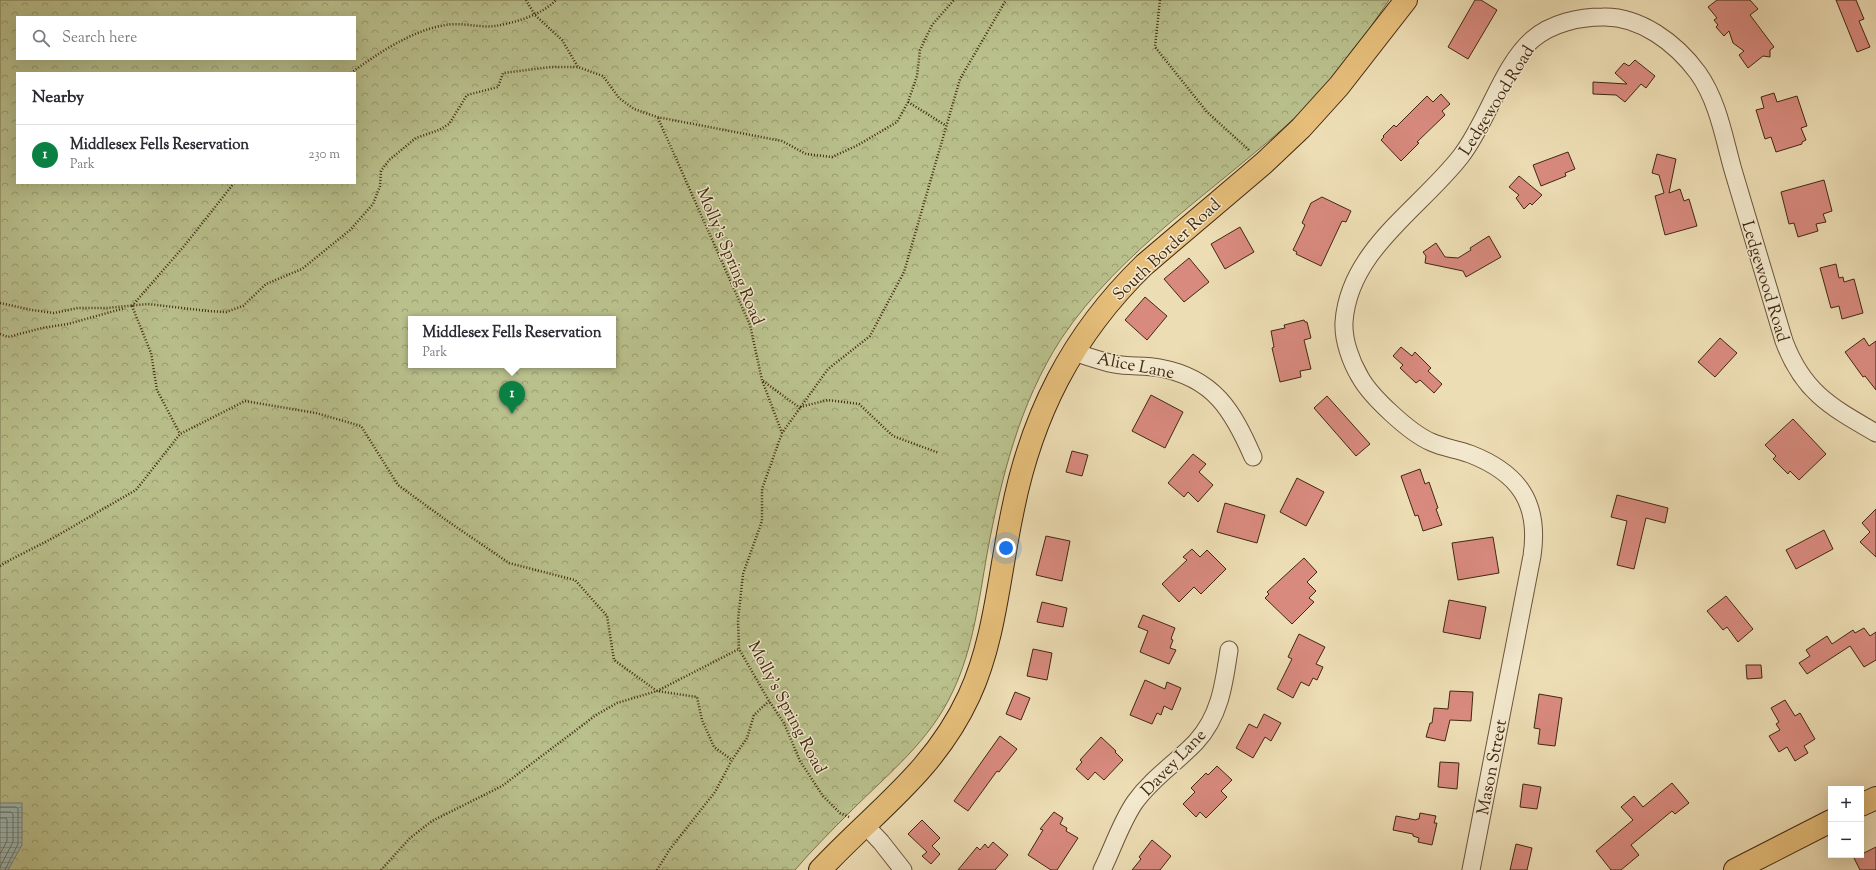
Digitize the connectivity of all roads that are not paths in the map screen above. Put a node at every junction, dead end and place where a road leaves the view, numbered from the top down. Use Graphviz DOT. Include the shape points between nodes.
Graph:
graph roads {
  1 [pos="1406,0"];
  2 [pos="1073,352"];
  3 [pos="1870,430"];
  4 [pos="1253,457"];
  5 [pos="1229,650"];
  6 [pos="1511,664"];
  7 [pos="1876,798"];
  8 [pos="1864,804"];
  9 [pos="1829,822"];
  10 [pos="865,825"];
  11 [pos="820,870"];
  12 [pos="903,870"];
  13 [pos="1102,870"];
  14 [pos="1471,870"];
  15 [pos="1735,870"];
  1 -- 2 [label="main road, South Border Road" via="1339,86 1301,128 1126,282 1095,318"];
  2 -- 4 [label="street, Alice Lane" via="1114,364 1171,370 1202,384 1218,397 1240,426"];
  2 -- 10 [label="main road, South Border Road" via="1049,395 1027,455 1012,512 995,610 977,677 949,734 934,755"];
  3 -- 6 [label="street, Ledgewood Road" via="1824,401 1800,374 1789,354 1718,116 1698,74 1684,57 1649,29 1629,19 1611,16 1560,24 1538,36 1524,49 1509,71 1465,152 1379,243 1357,277 1348,300 1344,323 1346,340 1360,379 1392,413 1429,441 1488,462 1507,475 1524,494 1533,516 1534,545"];
  5 -- 13 [label="street, Davey Lane" via="1224,690 1211,722 1195,743 1157,777 1134,803"];
  6 -- 14 [label="street, Mason Street"];
  7 -- 8 [label="main road"];
  9 -- 15 [label="main road"];
  10 -- 11 [label="main road, South Border Road"];
  10 -- 12 [label="street"];
}
